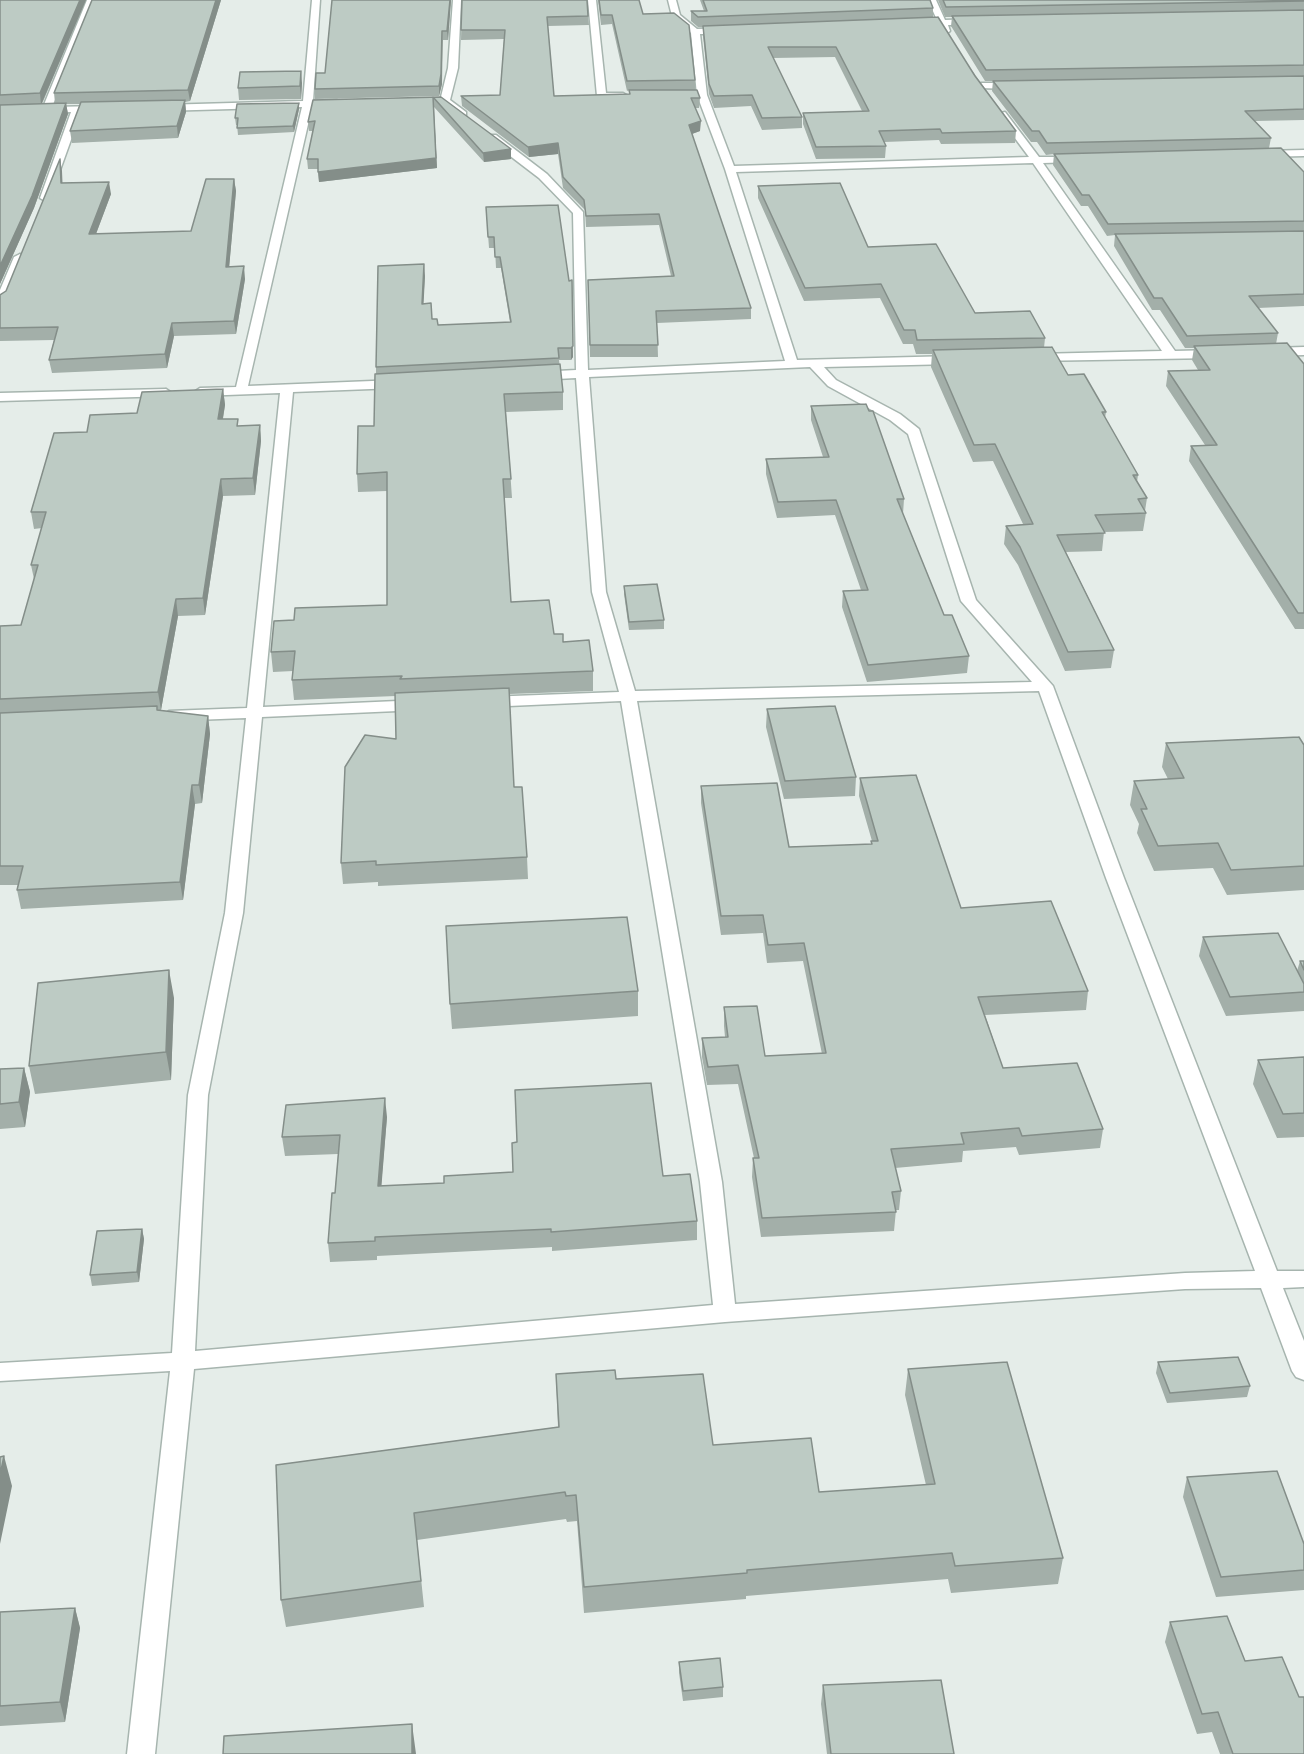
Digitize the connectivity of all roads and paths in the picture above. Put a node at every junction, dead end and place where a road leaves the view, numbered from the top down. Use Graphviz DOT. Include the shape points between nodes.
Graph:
graph roads {
  1 [pos="91,0"];
  2 [pos="316,0"];
  3 [pos="457,0"];
  4 [pos="592,0"];
  5 [pos="672,0"];
  6 [pos="932,0"];
  7 [pos="940,22"];
  8 [pos="984,22"];
  9 [pos="906,24"];
  10 [pos="742,30"];
  11 [pos="695,32"];
  12 [pos="952,41"];
  13 [pos="976,77"];
  14 [pos="981,86"];
  15 [pos="1029,86"];
  16 [pos="691,95"];
  17 [pos="702,95"];
  18 [pos="635,96"];
  19 [pos="988,96"];
  20 [pos="342,103"];
  21 [pos="308,104"];
  22 [pos="995,105"];
  23 [pos="146,108"];
  24 [pos="112,109"];
  25 [pos="77,110"];
  26 [pos="0,111"];
  27 [pos="46,111"];
  28 [pos="1304,153"];
  29 [pos="1246,155"];
  30 [pos="1083,159"];
  31 [pos="1036,160"];
  32 [pos="730,169"];
  33 [pos="41,209"];
  34 [pos="23,251"];
  35 [pos="0,303"];
  36 [pos="1304,351"];
  37 [pos="1260,352"];
  38 [pos="1227,353"];
  39 [pos="1171,355"];
  40 [pos="1029,359"];
  41 [pos="969,360"];
  42 [pos="792,364"];
  43 [pos="814,364"];
  44 [pos="582,374"];
  45 [pos="523,377"];
  46 [pos="405,384"];
  47 [pos="287,390"];
  48 [pos="241,391"];
  49 [pos="0,397"];
  50 [pos="1046,686"];
  51 [pos="628,696"];
  52 [pos="464,703"];
  53 [pos="441,704"];
  54 [pos="254,711"];
  55 [pos="150,717"];
  56 [pos="1271,1279"];
  57 [pos="1304,1279"];
  58 [pos="725,1313"];
  59 [pos="183,1361"];
  60 [pos="1304,1371"];
  61 [pos="0,1372"];
  62 [pos="141,1754"];
  1 -- 27 [label="street"];
  2 -- 21 [label="street"];
  3 -- 44 [label="street" via="453,68 439,101 543,176 578,212"];
  4 -- 18 [label="street" via="602,96"];
  5 -- 11 [label="street" via="676,16"];
  6 -- 7 [label="street"];
  7 -- 8 [label="street"];
  7 -- 9 [label="street"];
  7 -- 12 [label="street"];
  10 -- 11 [label="street"];
  11 -- 17 [label="street"];
  13 -- 14 [label="street"];
  14 -- 15 [label="street"];
  14 -- 19 [label="street"];
  16 -- 17 [label="street"];
  17 -- 32 [label="street"];
  20 -- 21 [label="street"];
  21 -- 23 [label="street"];
  21 -- 48 [label="street"];
  22 -- 31 [label="street"];
  24 -- 25 [label="street"];
  25 -- 27 [label="street"];
  25 -- 33 [label="street"];
  26 -- 27 [label="street"];
  28 -- 29 [label="street"];
  30 -- 31 [label="street"];
  31 -- 32 [label="street"];
  31 -- 39 [label="street" via="1098,241"];
  32 -- 42 [label="street"];
  34 -- 35 [label="street"];
  36 -- 37 [label="street"];
  38 -- 39 [label="street"];
  39 -- 40 [label="street"];
  41 -- 43 [label="street"];
  42 -- 43 [label="street"];
  42 -- 44 [label="street"];
  43 -- 50 [label="street" via="832,383 895,417 914,432 969,601"];
  44 -- 45 [label="street"];
  44 -- 51 [label="street" via="599,592"];
  46 -- 47 [label="street"];
  47 -- 48 [label="street"];
  47 -- 54 [label="street"];
  48 -- 49 [label="street"];
  50 -- 51 [label="street"];
  50 -- 56 [label="street" via="1115,878"];
  51 -- 52 [label="street"];
  51 -- 58 [label="street" via="711,1182"];
  53 -- 54 [label="street"];
  54 -- 55 [label="street"];
  54 -- 59 [label="street" via="234,913 198,1095"];
  56 -- 57 [label="street"];
  56 -- 58 [label="street" via="1185,1281"];
  56 -- 60 [label="street"];
  58 -- 59 [label="street"];
  59 -- 61 [label="street"];
  59 -- 62 [label="street"];
}
